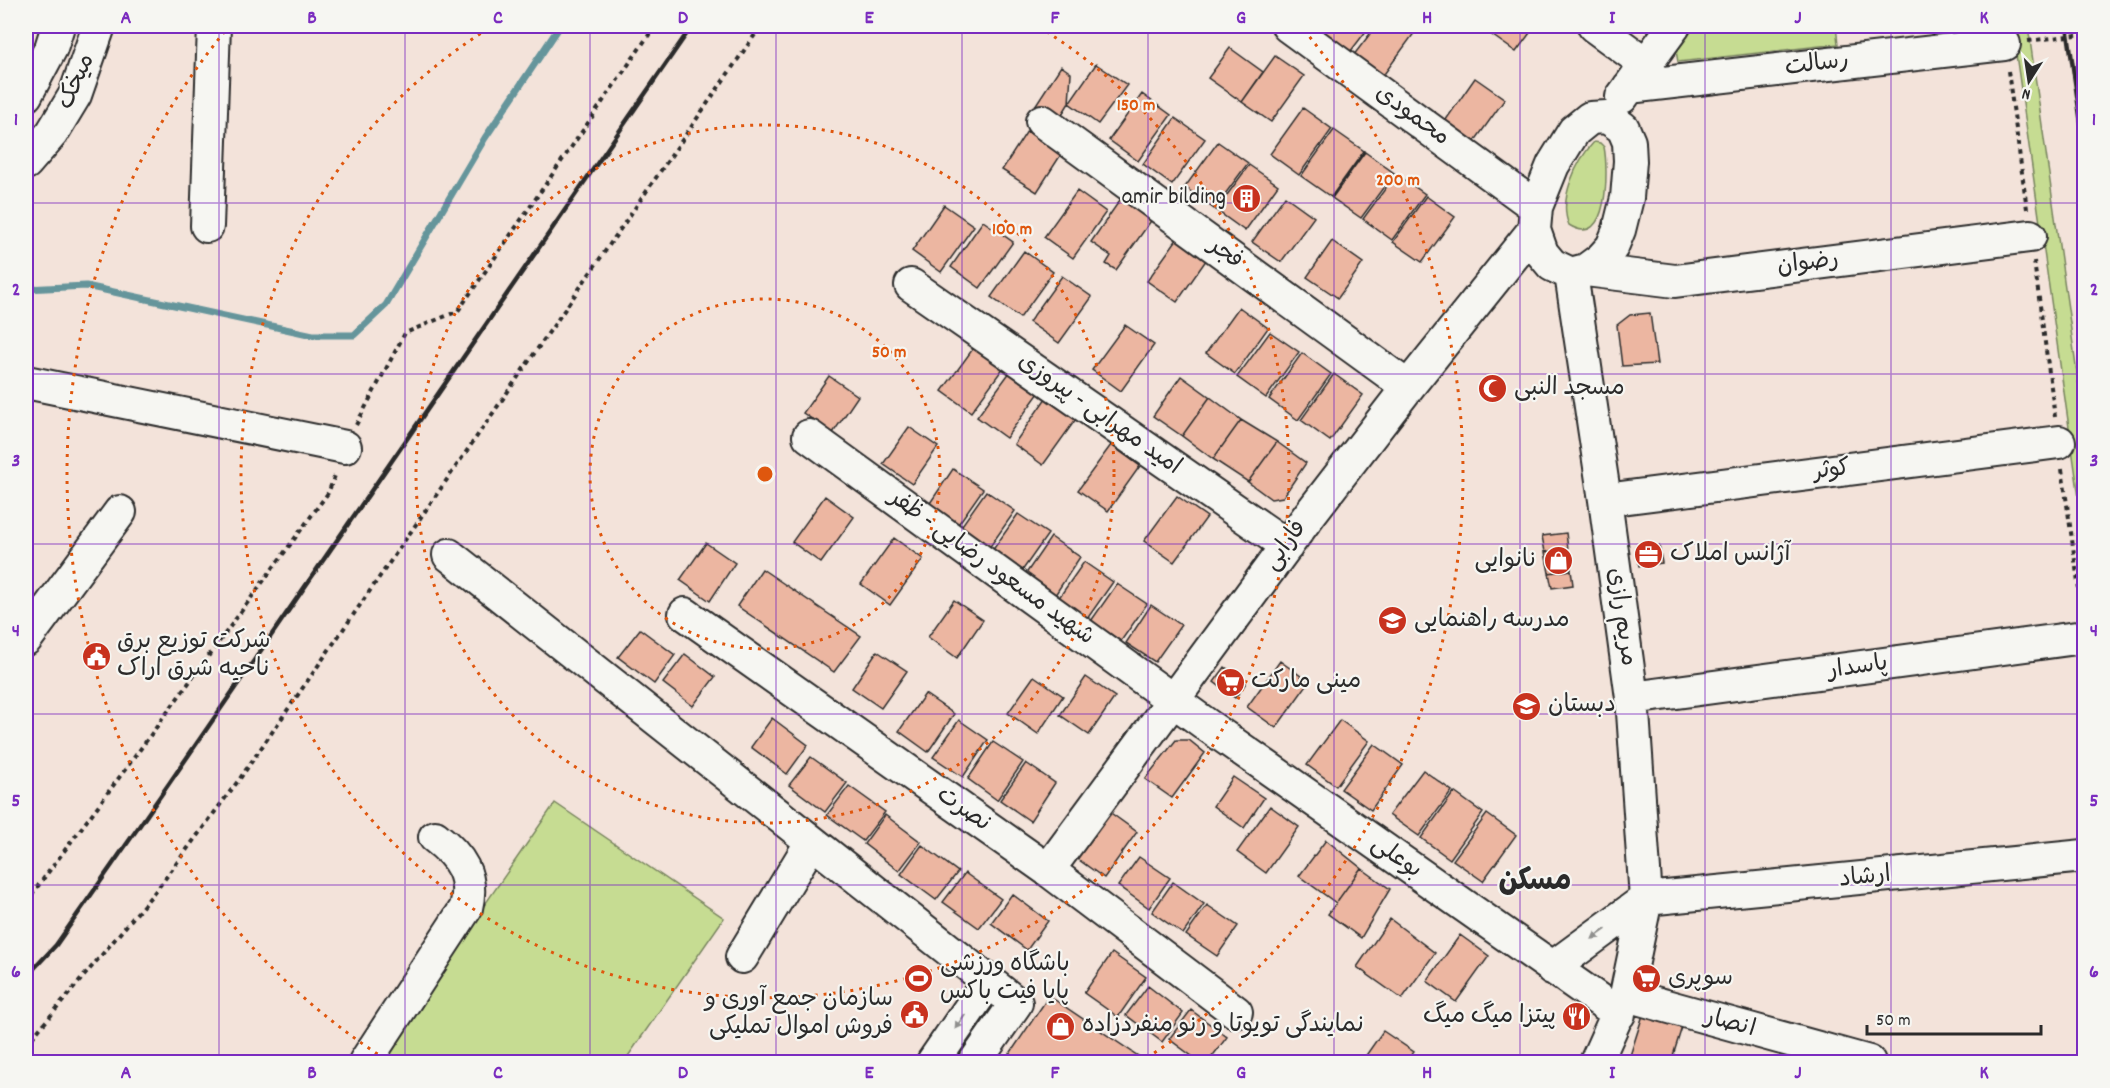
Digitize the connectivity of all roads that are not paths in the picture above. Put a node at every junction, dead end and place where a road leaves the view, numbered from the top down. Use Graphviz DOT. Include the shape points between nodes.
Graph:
graph roads {
  1 [pos="57,26"];
  2 [pos="99,26"];
  3 [pos="214,26"];
  4 [pos="1288,26"];
  5 [pos="1594,26"];
  6 [pos="1674,26"];
  7 [pos="2004,44"];
  8 [pos="1638,76"];
  9 [pos="26,95"];
  10 [pos="1608,117"];
  11 [pos="1042,121"];
  12 [pos="26,162"];
  13 [pos="1535,218"];
  14 [pos="207,226"];
  15 [pos="2030,236"];
  16 [pos="1578,272"];
  17 [pos="911,285"];
  18 [pos="26,382"];
  19 [pos="1408,387"];
  20 [pos="809,436"];
  21 [pos="2059,442"];
  22 [pos="345,447"];
  23 [pos="1605,500"];
  24 [pos="120,512"];
  25 [pos="1287,546"];
  26 [pos="449,555"];
  27 [pos="685,614"];
  28 [pos="2084,626"];
  29 [pos="26,639"];
  30 [pos="1632,698"];
  31 [pos="1173,700"];
  32 [pos="435,837"];
  33 [pos="812,843"];
  34 [pos="2085,856"];
  35 [pos="1048,870"];
  36 [pos="1646,899"];
  37 [pos="742,957"];
  38 [pos="1552,968"];
  39 [pos="988,982"];
  40 [pos="1623,1005"];
  41 [pos="1236,1012"];
  42 [pos="365,1062"];
  43 [pos="933,1062"];
  44 [pos="975,1062"];
  45 [pos="1596,1062"];
  46 [pos="1869,1062"];
  1 -- 9 [label="street, میخک" via="51,48"];
  2 -- 12 [label="street, میخک" via="75,95 52,133"];
  3 -- 14 [label="street"];
  4 -- 13 [label="street, محمودی"];
  5 -- 8 [label="street"];
  6 -- 8 [label="street"];
  7 -- 8 [label="street, رسالت"];
  8 -- 10 [label="street"];
  10 -- 13 [label="street, فارابی" via="1590,118 1574,131 1553,165"];
  10 -- 16 [label="street" via="1623,128 1629,142 1627,198 1612,246 1601,259"];
  11 -- 19 [label="street, فجر"];
  13 -- 16 [label="street" via="1546,259 1552,265"];
  13 -- 19 [label="street, فارابی"];
  15 -- 16 [label="street, رضوان" via="1675,281"];
  16 -- 23 [label="street, مریم رازی"];
  17 -- 25 [label="street, امید مهرابی - پیروزی"];
  18 -- 22 [label="street"];
  19 -- 25 [label="street, فارابی"];
  20 -- 31 [label="street, شهید مسعود رضایی - ظفر"];
  21 -- 23 [label="street, کوثر"];
  23 -- 30 [label="street, مریم رازی"];
  24 -- 29 [label="street"];
  25 -- 31 [label="street, فارابی"];
  26 -- 33 [label="street"];
  27 -- 35 [label="street, نصرت"];
  28 -- 30 [label="street, پاسدار"];
  30 -- 36 [label="street, مریم رازی"];
  31 -- 35 [label="street, فارابی"];
  31 -- 38 [label="street, بوعلی"];
  32 -- 42 [label="street" via="452,849 466,873 466,908"];
  33 -- 37 [label="street"];
  33 -- 39 [label="street"];
  34 -- 36 [label="street, ارشاد"];
  35 -- 41 [label="street, نصرت"];
  36 -- 38 [label="street, one-way"];
  36 -- 40 [label="street, مریم رازی"];
  38 -- 40 [label="street, بوعلی"];
  39 -- 43 [label="street, one-way"];
  39 -- 44 [label="street" via="1016,1003"];
  40 -- 45 [label="street, مریم رازی"];
  40 -- 46 [label="street, انصار"];
}
